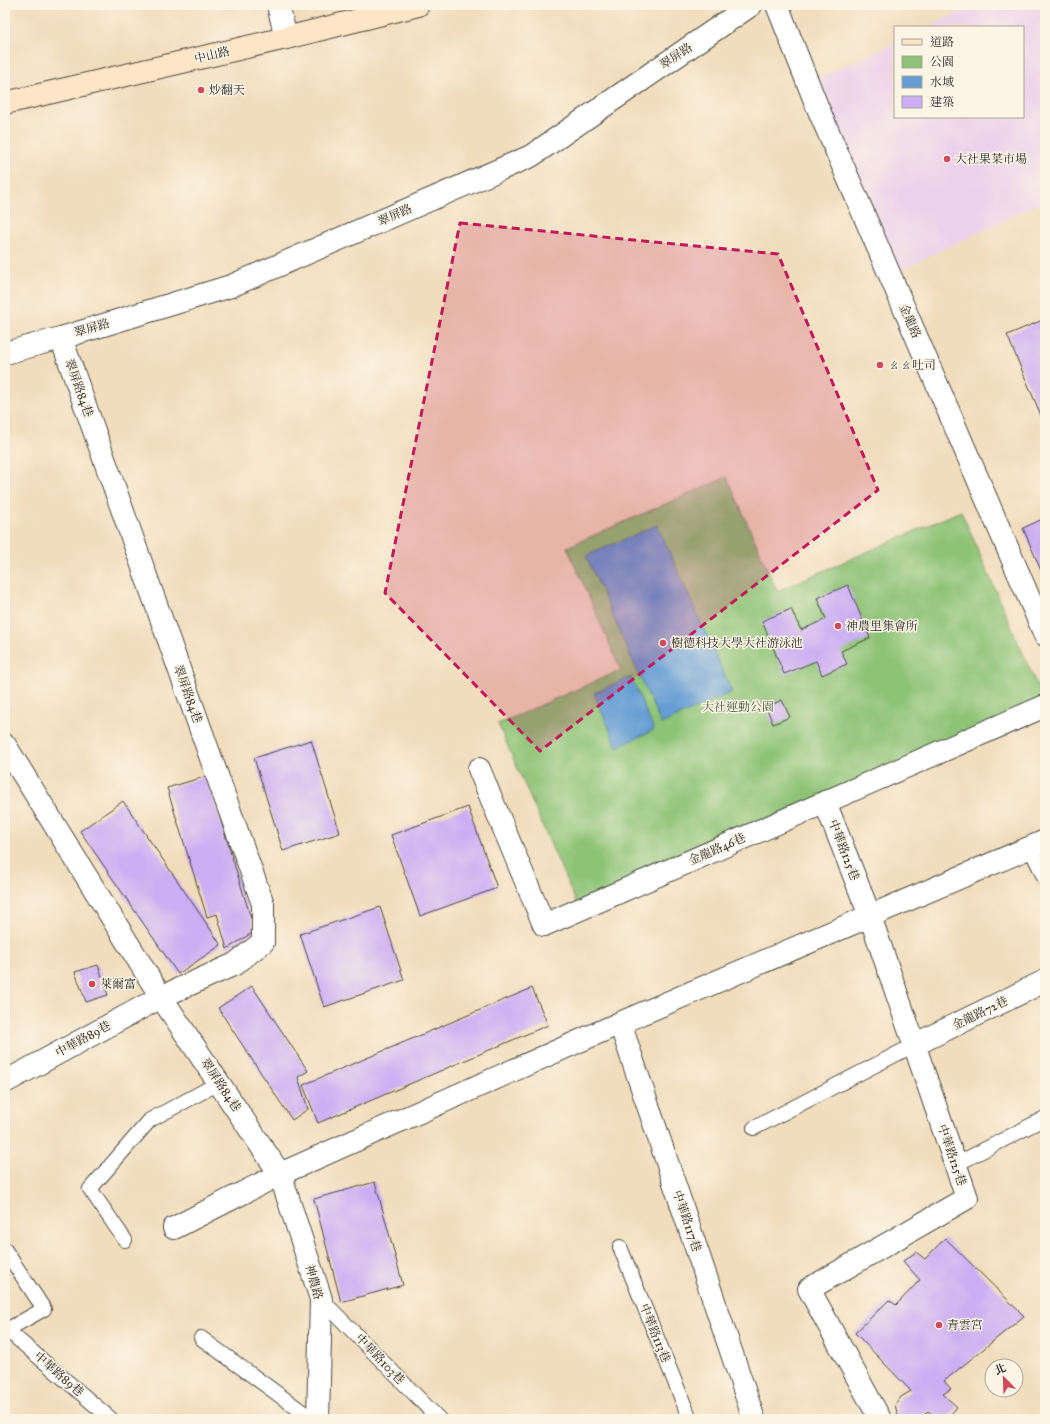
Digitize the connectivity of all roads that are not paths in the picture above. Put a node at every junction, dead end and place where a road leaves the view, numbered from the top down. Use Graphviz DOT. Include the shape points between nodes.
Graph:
graph roads {
  1 [pos="278,5"];
  2 [pos="418,5"];
  3 [pos="751,5"];
  4 [pos="777,5"];
  5 [pos="286,38"];
  6 [pos="5,103"];
  7 [pos="61,338"];
  8 [pos="5,353"];
  9 [pos="1045,635"];
  10 [pos="1045,706"];
  11 [pos="5,745"];
  12 [pos="479,769"];
  13 [pos="825,802"];
  14 [pos="1038,844"];
  15 [pos="1045,879"];
  16 [pos="870,916"];
  17 [pos="1045,981"];
  18 [pos="161,997"];
  19 [pos="620,1022"];
  20 [pos="914,1045"];
  21 [pos="5,1082"];
  22 [pos="219,1083"];
  23 [pos="1045,1118"];
  24 [pos="754,1128"];
  25 [pos="955,1164"];
  26 [pos="280,1174"];
  27 [pos="174,1228"];
  28 [pos="125,1240"];
  29 [pos="620,1247"];
  30 [pos="5,1250"];
  31 [pos="321,1299"];
  32 [pos="6,1330"];
  33 [pos="201,1338"];
  34 [pos="110,1419"];
  35 [pos="312,1419"];
  36 [pos="318,1419"];
  37 [pos="439,1419"];
  38 [pos="690,1419"];
  39 [pos="754,1419"];
  40 [pos="880,1419"];
  1 -- 5 [label="street"];
  2 -- 5 [label="main road, 中山路"];
  3 -- 7 [label="street, 翠屏路" via="531,156 231,286"];
  4 -- 9 [label="street, 金龍路" via="817,106"];
  5 -- 6 [label="main road, 中山路"];
  7 -- 8 [label="street, 翠屏路"];
  7 -- 18 [label="street, 翠屏路84巷" via="263,904 263,942 235,964"];
  10 -- 13 [label="street, 金龍路46巷"];
  11 -- 18 [label="street, 翠屏路84巷"];
  12 -- 13 [label="street, 金龍路46巷" via="544,925"];
  13 -- 16 [label="street, 中華路125巷"];
  14 -- 15 [label="lane"];
  14 -- 16 [label="street"];
  16 -- 19 [label="street"];
  16 -- 20 [label="street, 中華路125巷"];
  17 -- 20 [label="street, 金龍路72巷"];
  18 -- 21 [label="street, 中華路89巷"];
  18 -- 22 [label="street, 翠屏路84巷"];
  19 -- 26 [label="street"];
  19 -- 39 [label="street, 中華路117巷"];
  20 -- 24 [label="lane"];
  20 -- 25 [label="street, 中華路125巷"];
  22 -- 26 [label="street, 翠屏路84巷"];
  22 -- 28 [label="lane" via="150,1120 90,1189"];
  23 -- 25 [label="lane"];
  25 -- 40 [label="street, 中華路125巷" via="967,1198 809,1289"];
  26 -- 27 [label="street"];
  26 -- 31 [label="street, 神農路"];
  29 -- 38 [label="lane, 中華路113巷"];
  30 -- 32 [label="lane, 中華路89巷" via="44,1309"];
  31 -- 36 [label="street, 神農路"];
  31 -- 37 [label="lane, 中華路103巷"];
  32 -- 34 [label="lane, 中華路89巷"];
  33 -- 35 [label="lane"];
}
